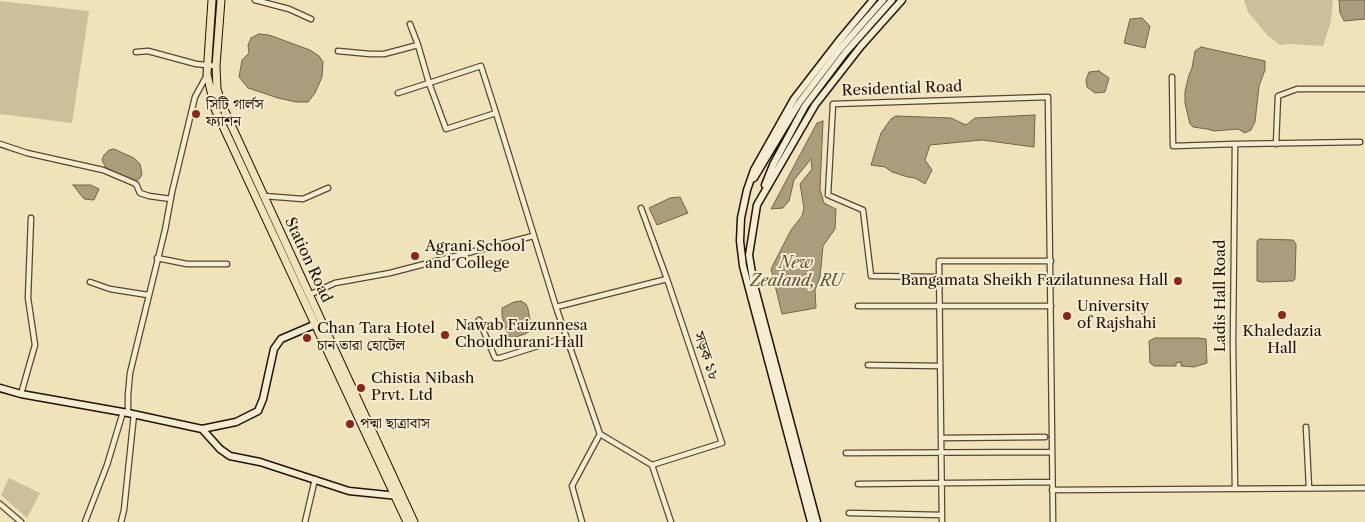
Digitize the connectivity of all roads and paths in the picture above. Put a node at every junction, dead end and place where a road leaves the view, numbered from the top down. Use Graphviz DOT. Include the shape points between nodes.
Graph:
graph roads {
  1 [pos="208,0"];
  2 [pos="212,0"];
  3 [pos="221,0"];
  4 [pos="255,0"];
  5 [pos="873,0"];
  6 [pos="883,0"];
  7 [pos="892,0"];
  8 [pos="902,0"];
  9 [pos="212,13"];
  10 [pos="311,19"];
  11 [pos="410,24"];
  12 [pos="418,45"];
  13 [pos="338,50"];
  14 [pos="136,52"];
  15 [pos="207,65"];
  16 [pos="216,66"];
  17 [pos="208,74"];
  18 [pos="1172,76"];
  19 [pos="429,83"];
  20 [pos="1365,89"];
  21 [pos="398,93"];
  22 [pos="496,113"];
  23 [pos="1360,142"];
  24 [pos="0,144"];
  25 [pos="1235,144"];
  26 [pos="1276,144"];
  27 [pos="328,188"];
  28 [pos="747,190"];
  29 [pos="262,196"];
  30 [pos="171,199"];
  31 [pos="757,205"];
  32 [pos="641,208"];
  33 [pos="31,218"];
  34 [pos="533,236"];
  35 [pos="158,258"];
  36 [pos="1051,261"];
  37 [pos="227,264"];
  38 [pos="939,277"];
  39 [pos="667,279"];
  40 [pos="90,282"];
  41 [pos="148,295"];
  42 [pos="310,295"];
  43 [pos="858,306"];
  44 [pos="939,306"];
  45 [pos="1051,306"];
  46 [pos="556,307"];
  47 [pos="479,320"];
  48 [pos="316,324"];
  49 [pos="566,337"];
  50 [pos="868,365"];
  51 [pos="940,366"];
  52 [pos="0,388"];
  53 [pos="21,394"];
  54 [pos="128,413"];
  55 [pos="1306,427"];
  56 [pos="202,429"];
  57 [pos="600,434"];
  58 [pos="1045,437"];
  59 [pos="941,438"];
  60 [pos="941,452"];
  61 [pos="1052,452"];
  62 [pos="846,453"];
  63 [pos="652,465"];
  64 [pos="315,479"];
  65 [pos="1052,482"];
  66 [pos="858,484"];
  67 [pos="942,484"];
  68 [pos="1308,488"];
  69 [pos="1365,488"];
  70 [pos="1235,489"];
  71 [pos="1052,490"];
  72 [pos="399,496"];
  73 [pos="0,504"];
  74 [pos="849,513"];
  75 [pos="942,516"];
  76 [pos="22,522"];
  77 [pos="85,522"];
  78 [pos="121,522"];
  79 [pos="305,522"];
  80 [pos="407,522"];
  81 [pos="414,522"];
  82 [pos="582,522"];
  83 [pos="670,522"];
  84 [pos="811,522"];
  85 [pos="817,522"];
  86 [pos="942,522"];
  87 [pos="1053,522"];
  1 -- 9 [label="main road"];
  2 -- 9 [label="main road, Station Road"];
  3 -- 16 [label="main road, Station Road"];
  4 -- 10 [label="street"];
  5 -- 28 [label="main road" via="794,99 754,170"];
  6 -- 28 [label="main road" via="840,49 800,103"];
  7 -- 31 [label="main road" via="845,53 805,106 773,165"];
  8 -- 31 [label="main road" via="860,46 815,105"];
  9 -- 15 [label="main road, Station Road"];
  11 -- 12 [label="street"];
  12 -- 13 [label="street" via="384,54"];
  12 -- 19 [label="street"];
  14 -- 15 [label="street" via="148,51"];
  15 -- 16 [label="street"];
  15 -- 17 [label="main road, Station Road"];
  16 -- 29 [label="main road, Station Road" via="217,89 222,105"];
  17 -- 30 [label="street" via="195,97"];
  17 -- 48 [label="main road, Station Road" via="215,109"];
  18 -- 25 [label="street" via="1173,146"];
  19 -- 21 [label="street"];
  19 -- 22 [label="street" via="446,129"];
  19 -- 22 [label="street" via="480,66"];
  20 -- 26 [label="street" via="1297,90 1278,96"];
  22 -- 34 [label="street"];
  23 -- 26 [label="street"];
  24 -- 30 [label="street" via="103,170 136,184 140,193"];
  25 -- 26 [label="street"];
  25 -- 70 [label="street, Ladis Hall Road"];
  27 -- 29 [label="street" via="304,199"];
  28 -- 84 [label="main road" via="740,241 743,266"];
  29 -- 42 [label="main road, Station Road"];
  30 -- 35 [label="street"];
  31 -- 85 [label="main road" via="748,255"];
  32 -- 39 [label="street, সড়ক ১৮"];
  33 -- 53 [label="street" via="28,298 35,345"];
  34 -- 42 [label="street" via="390,274 335,283"];
  34 -- 46 [label="street"];
  35 -- 37 [label="street" via="187,264"];
  35 -- 41 [label="street"];
  36 -- 38 [label="street" via="939,261"];
  36 -- 38 [label="street, Residential Road" via="1048,96 833,104 828,195 863,210 871,276"];
  36 -- 45 [label="street"];
  38 -- 44 [label="street"];
  39 -- 46 [label="street"];
  39 -- 63 [label="street, সড়ক ১৮" via="722,443"];
  40 -- 41 [label="street"];
  41 -- 54 [label="street" via="130,373"];
  42 -- 72 [label="main road, Station Road"];
  43 -- 44 [label="street"];
  44 -- 45 [label="street"];
  44 -- 51 [label="street"];
  45 -- 61 [label="street"];
  46 -- 49 [label="street"];
  47 -- 49 [label="street" via="495,358"];
  48 -- 56 [label="main road" via="280,339 274,349 258,411 236,422"];
  48 -- 72 [label="main road, Station Road"];
  49 -- 57 [label="street"];
  50 -- 51 [label="street"];
  51 -- 59 [label="street"];
  52 -- 53 [label="main road"];
  53 -- 54 [label="main road"];
  54 -- 56 [label="main road"];
  54 -- 77 [label="street"];
  54 -- 78 [label="street"];
  55 -- 68 [label="street"];
  56 -- 64 [label="main road" via="230,456"];
  57 -- 63 [label="street"];
  57 -- 82 [label="street" via="572,486"];
  58 -- 59 [label="street"];
  59 -- 60 [label="street"];
  60 -- 61 [label="street"];
  60 -- 62 [label="street"];
  60 -- 67 [label="street"];
  61 -- 65 [label="street"];
  63 -- 83 [label="street"];
  64 -- 72 [label="main road" via="349,491"];
  64 -- 79 [label="street"];
  65 -- 67 [label="street"];
  65 -- 71 [label="street"];
  66 -- 67 [label="street"];
  67 -- 75 [label="street"];
  68 -- 69 [label="street"];
  68 -- 70 [label="street"];
  70 -- 71 [label="street"];
  71 -- 87 [label="street"];
  72 -- 80 [label="main road, Station Road"];
  72 -- 81 [label="main road, Station Road"];
  73 -- 76 [label="street"];
  74 -- 75 [label="street"];
  75 -- 86 [label="street"];
}
